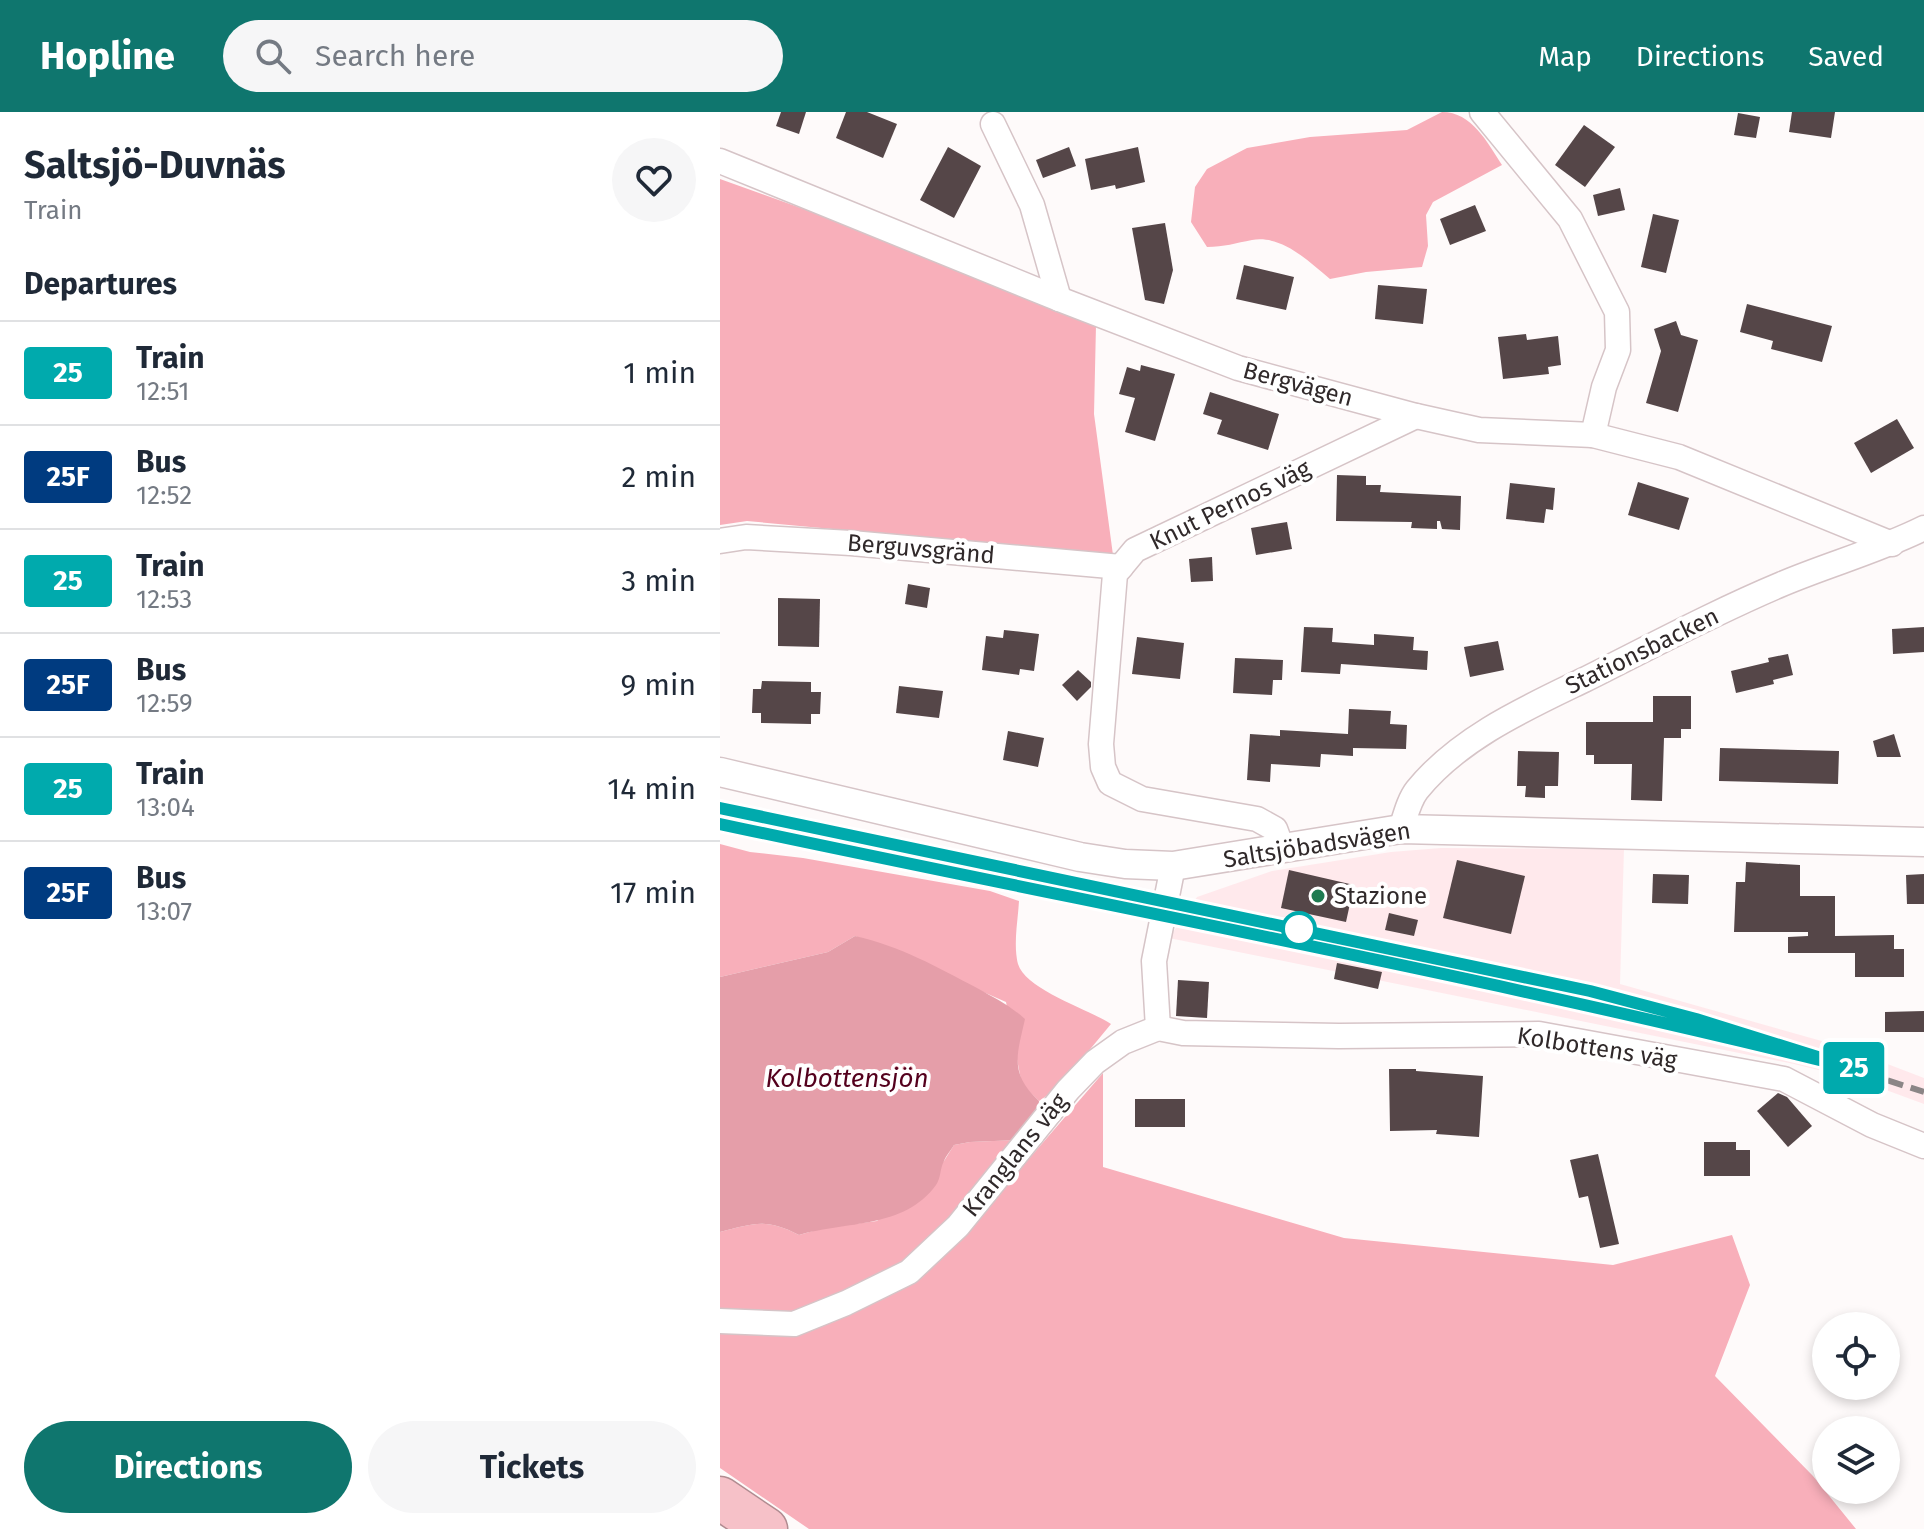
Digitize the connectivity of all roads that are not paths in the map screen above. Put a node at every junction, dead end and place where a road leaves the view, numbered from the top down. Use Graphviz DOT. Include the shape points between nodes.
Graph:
graph roads {
  1 [pos="1482,112"];
  2 [pos="993,124"];
  3 [pos="720,161"];
  4 [pos="1059,299"];
  5 [pos="1416,416"];
  6 [pos="1593,435"];
  7 [pos="1924,528"];
  8 [pos="720,541"];
  9 [pos="1892,544"];
  10 [pos="1121,567"];
  11 [pos="720,772"];
  12 [pos="1401,829"];
  13 [pos="1924,842"];
  14 [pos="1282,848"];
  15 [pos="1173,866"];
  16 [pos="1158,1028"];
  17 [pos="1924,1146"];
  18 [pos="720,1321"];
  19 [pos="720,1498"];
  20 [pos="766,1529"];
  1 -- 6 [label="street" via="1570,219 1617,312 1618,350"];
  2 -- 4 [label="street" via="1032,205"];
  3 -- 4 [label="street, Bergvägen"];
  4 -- 5 [label="street, Bergvägen" via="1238,368"];
  5 -- 6 [label="street, Bergvägen" via="1479,430"];
  5 -- 10 [label="street, Knut Pernos väg" via="1135,550"];
  6 -- 9 [label="street, Bergvägen" via="1679,457"];
  7 -- 9 [label="street, Stationsbacken"];
  8 -- 10 [label="street, Berguvsgränd" via="746,537 851,543"];
  9 -- 12 [label="street, Stationsbacken" via="1761,593 1536,703 1469,743 1429,777 1414,793"];
  10 -- 14 [label="street" via="1115,574 1101,744 1110,783 1142,799 1257,819 1275,829"];
  11 -- 15 [label="street, Saltsjöbadsvägen" via="1080,857"];
  12 -- 13 [label="street, Saltsjöbadsvägen"];
  12 -- 14 [label="street, Saltsjöbadsvägen"];
  14 -- 15 [label="street, Saltsjöbadsvägen"];
  15 -- 16 [label="street" via="1154,961"];
  16 -- 17 [label="street, Kolbottens väg" via="1323,1036 1539,1034 1784,1079"];
  16 -- 18 [label="street, Kranglans väg" via="1123,1042 1095,1062 958,1226 909,1272 794,1324"];
  19 -- 20 [label="highway"];
}
